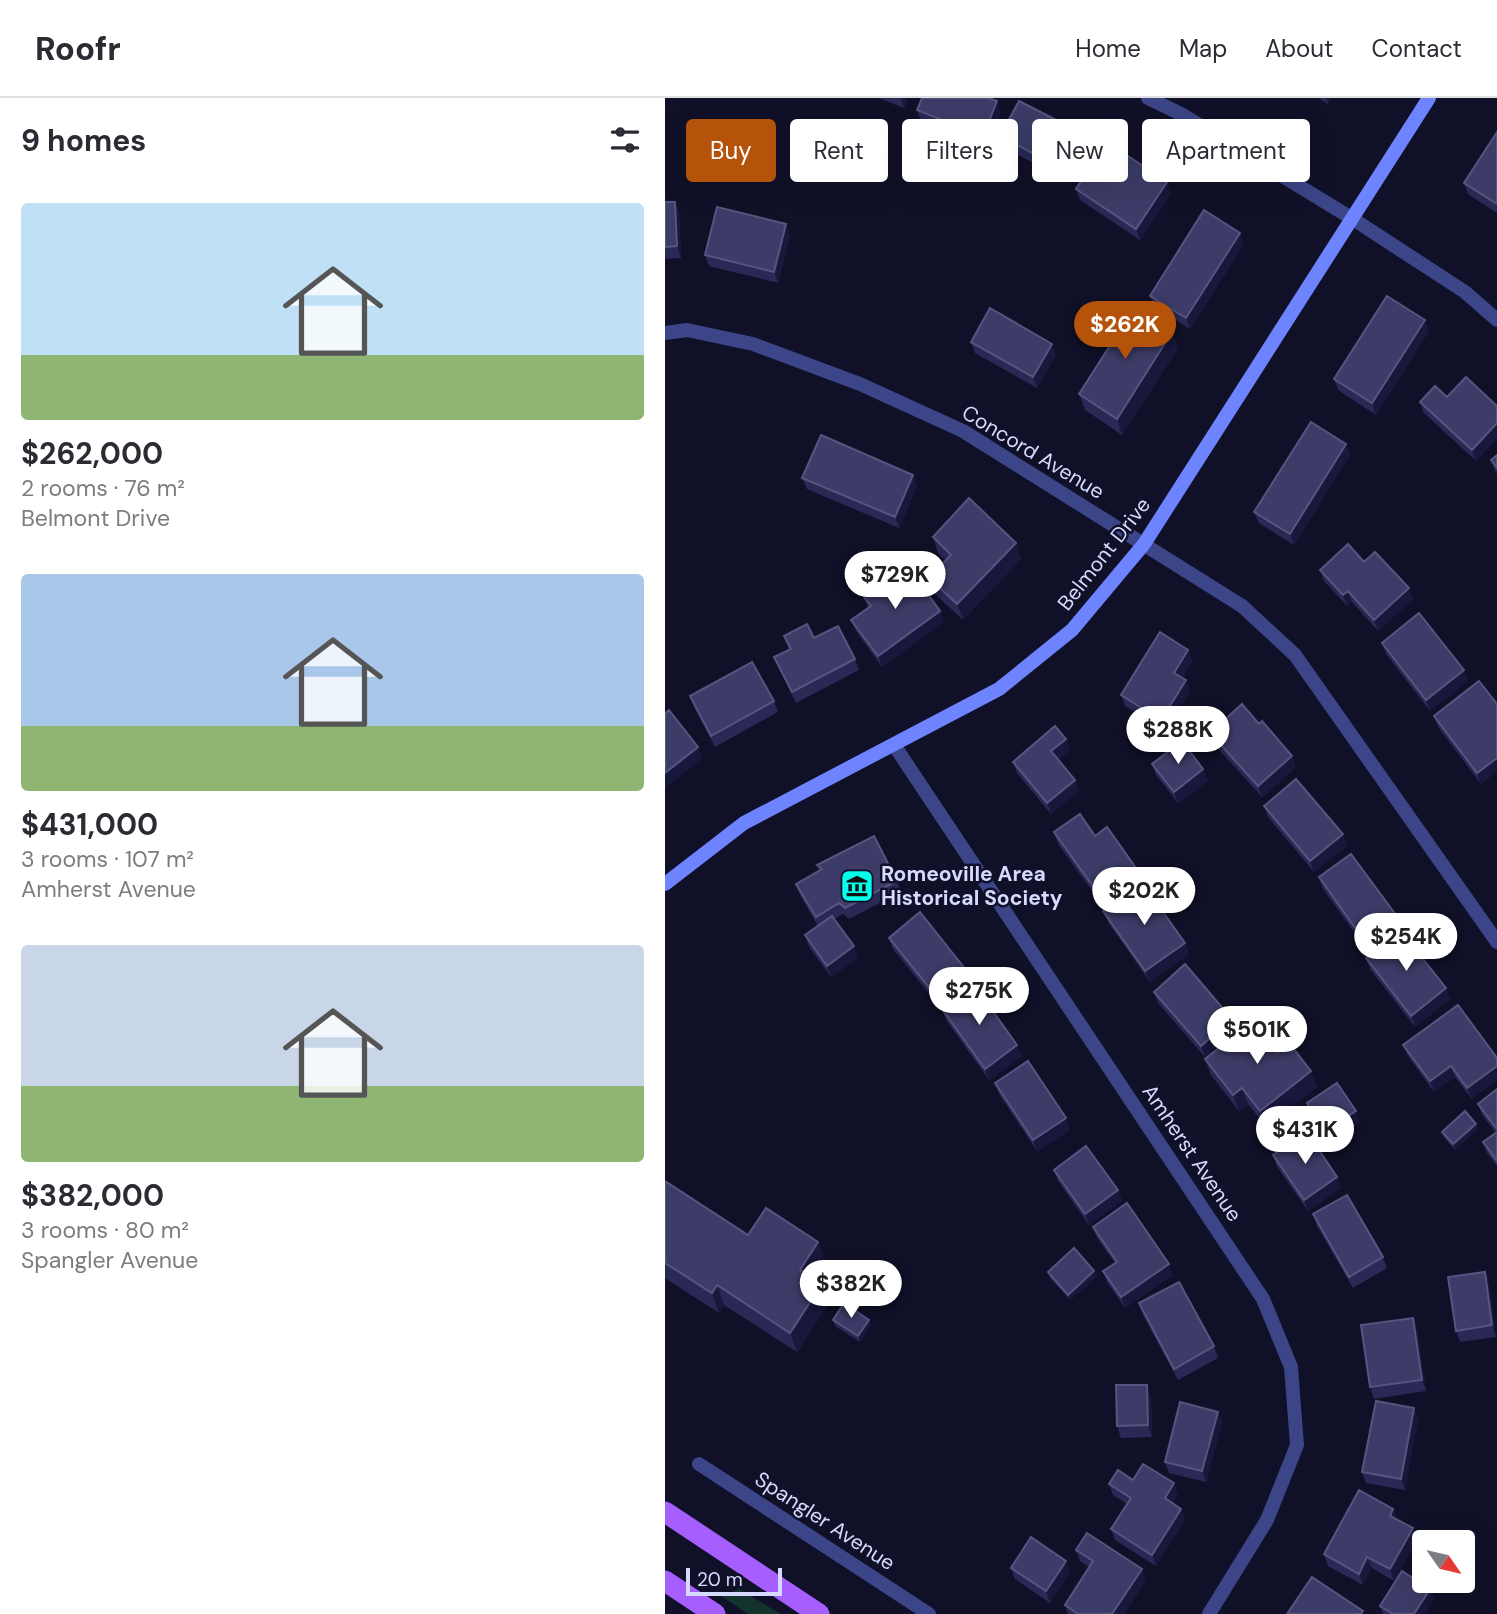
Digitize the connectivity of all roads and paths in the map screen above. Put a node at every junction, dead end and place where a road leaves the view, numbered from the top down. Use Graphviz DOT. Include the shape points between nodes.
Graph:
graph roads {
  1 [pos="1148,98"];
  2 [pos="1429,98"];
  3 [pos="1353,219"];
  4 [pos="1497,320"];
  5 [pos="665,333"];
  6 [pos="1144,544"];
  7 [pos="894,745"];
  8 [pos="665,884"];
  9 [pos="1497,942"];
  10 [pos="699,1464"];
  11 [pos="665,1512"];
  12 [pos="665,1581"];
  13 [pos="715,1614"];
  14 [pos="819,1614"];
  15 [pos="929,1614"];
  16 [pos="1209,1614"];
  1 -- 3 [label="street"];
  2 -- 3 [label="street, Belmont Drive"];
  3 -- 4 [label="street" via="1465,292"];
  3 -- 6 [label="street, Belmont Drive"];
  5 -- 6 [label="street, Concord Avenue" via="687,330 753,344 860,384 963,431"];
  6 -- 7 [label="street, Belmont Drive" via="1072,630 1041,656 999,689"];
  6 -- 9 [label="street, Concord Avenue" via="1242,606 1295,655"];
  7 -- 8 [label="street, Belmont Drive" via="744,823"];
  7 -- 16 [label="street, Amherst Avenue" via="1263,1299 1291,1367 1297,1445 1267,1520"];
  10 -- 15 [label="street, Spangler Avenue"];
  11 -- 14 [label="main road"];
  12 -- 13 [label="main road"];
}
